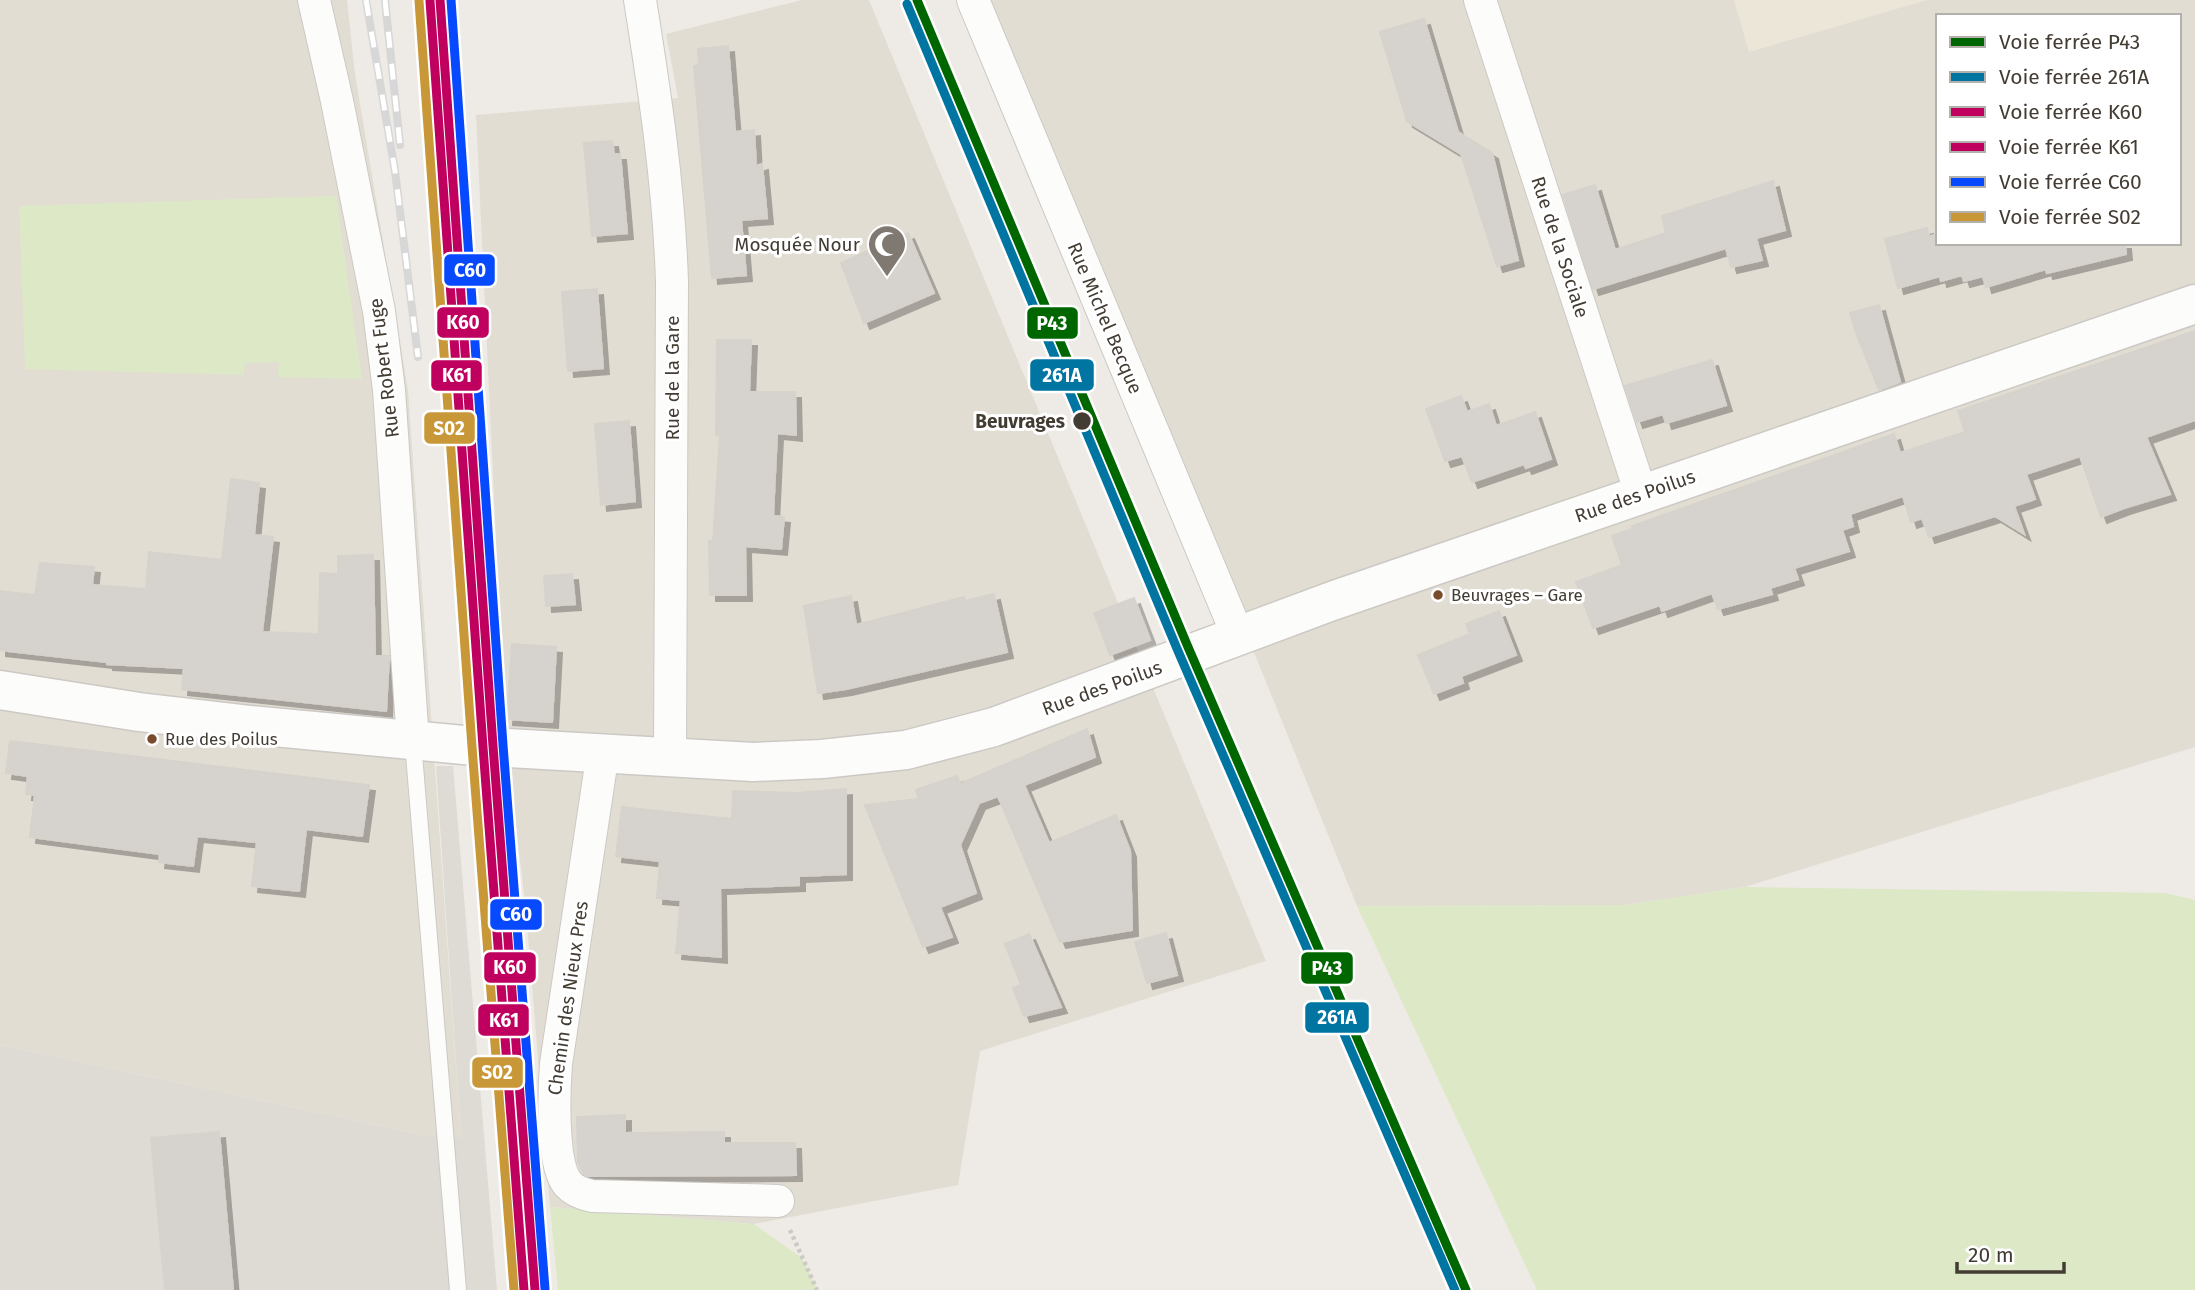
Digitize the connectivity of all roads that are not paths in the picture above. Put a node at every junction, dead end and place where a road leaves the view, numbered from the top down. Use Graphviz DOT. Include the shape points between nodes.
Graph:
graph roads {
  1 [pos="314,0"];
  2 [pos="640,0"];
  3 [pos="973,0"];
  4 [pos="1480,0"];
  5 [pos="2195,304"];
  6 [pos="1640,494"];
  7 [pos="1238,636"];
  8 [pos="0,690"];
  9 [pos="413,742"];
  10 [pos="603,752"];
  11 [pos="670,757"];
  12 [pos="778,1201"];
  13 [pos="458,1290"];
  1 -- 9 [label="street, Rue Robert Fuge" via="384,338"];
  2 -- 11 [label="street, Rue de la Gare" via="661,126 670,220"];
  3 -- 7 [label="street, Rue Michel Becque"];
  4 -- 6 [label="street, Rue de la Sociale"];
  5 -- 6 [label="street, Rue des Poilus"];
  6 -- 7 [label="street, Rue des Poilus"];
  7 -- 11 [label="street, Rue des Poilus" via="1019,718 928,746 774,762"];
  8 -- 9 [label="street, Rue des Poilus" via="139,712"];
  9 -- 10 [label="street, Rue des Poilus"];
  9 -- 13 [label="lane"];
  10 -- 11 [label="street, Rue des Poilus"];
  10 -- 12 [label="street, Chemin des Nieux Pres" via="556,1064 554,1106 562,1175 575,1190 592,1196"];
}
